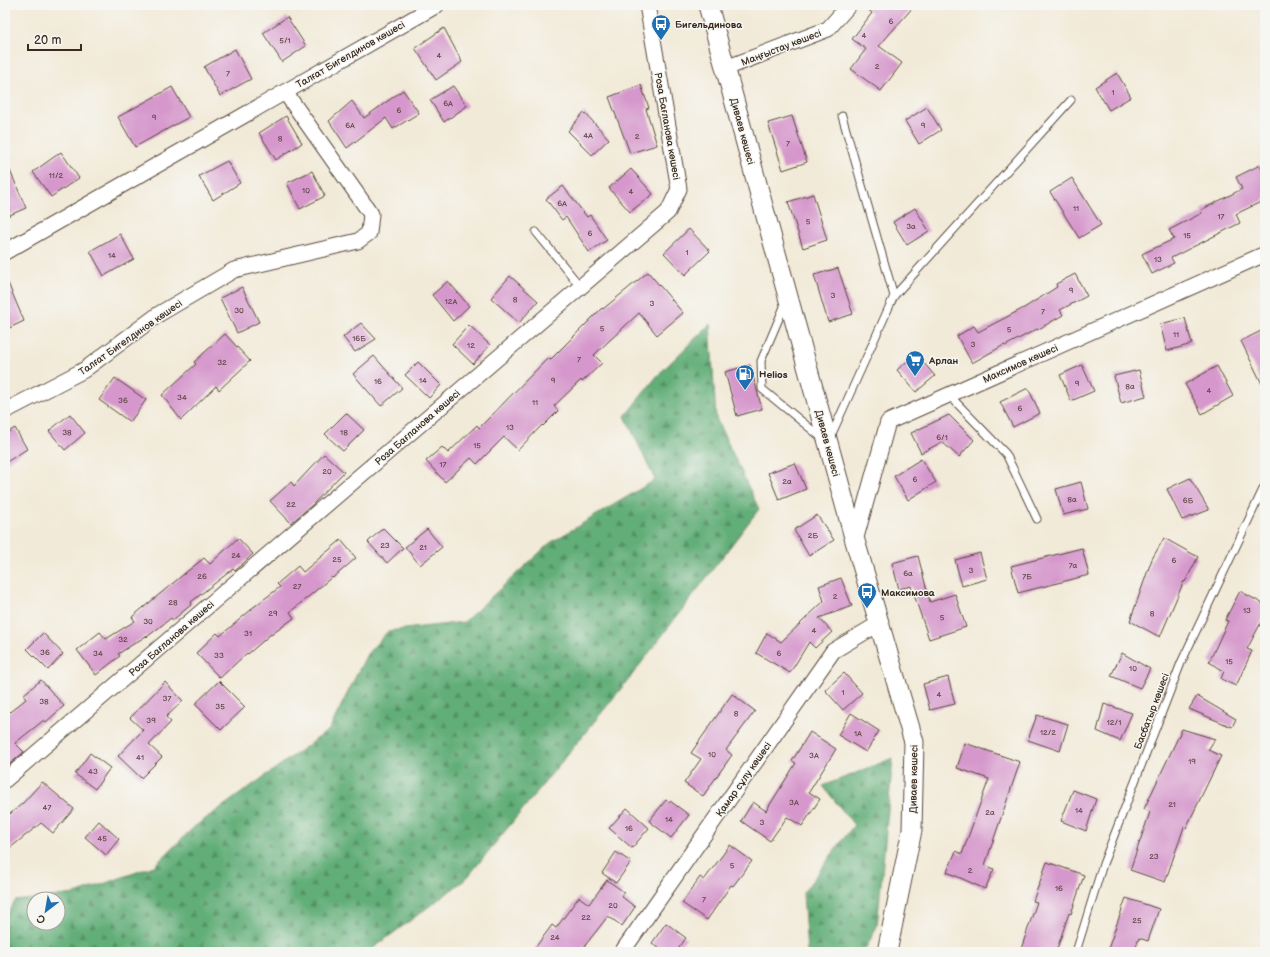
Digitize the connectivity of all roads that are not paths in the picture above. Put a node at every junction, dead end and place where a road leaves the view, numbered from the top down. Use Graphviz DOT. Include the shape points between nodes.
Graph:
graph roads {
  1 [pos="437,5"];
  2 [pos="647,5"];
  3 [pos="708,5"];
  4 [pos="849,5"];
  5 [pos="726,68"];
  6 [pos="285,92"];
  7 [pos="1071,100"];
  8 [pos="842,116"];
  9 [pos="536,232"];
  10 [pos="5,252"];
  11 [pos="1265,254"];
  12 [pos="580,286"];
  13 [pos="894,296"];
  14 [pos="788,297"];
  15 [pos="949,395"];
  16 [pos="5,411"];
  17 [pos="828,442"];
  18 [pos="1265,485"];
  19 [pos="1037,518"];
  20 [pos="855,542"];
  21 [pos="880,623"];
  22 [pos="5,780"];
  23 [pos="622,952"];
  24 [pos="887,952"];
  25 [pos="1076,952"];
  1 -- 6 [label="street, Талғат Бигелдинов көшесі"];
  2 -- 12 [label="street, Роза Бағланова көшесі" via="679,189 668,212"];
  3 -- 5 [label="street, Диваев көшесі"];
  4 -- 5 [label="street, Маңғыстау көшесі" via="828,29"];
  5 -- 14 [label="street, Диваев көшесі"];
  6 -- 10 [label="street, Талғат Бигелдинов көшесі"];
  6 -- 16 [label="street, Талғат Бигелдинов көшесі" via="371,214 369,233 358,241 234,270 159,314 84,370"];
  7 -- 13 [label="lane"];
  8 -- 13 [label="lane"];
  9 -- 12 [label="lane"];
  11 -- 15 [label="street, Максимов көшесі"];
  12 -- 22 [label="street, Роза Бағланова көшесі"];
  13 -- 17 [label="lane"];
  14 -- 17 [label="street, Диваев көшесі"];
  14 -- 17 [label="lane" via="761,361 762,390"];
  15 -- 19 [label="lane" via="1006,454"];
  15 -- 20 [label="street, Максимов көшесі" via="888,422"];
  17 -- 20 [label="street, Диваев көшесі"];
  18 -- 25 [label="lane, Басбатыр көшесі" via="1181,663 1103,864"];
  20 -- 21 [label="street, Диваев көшесі"];
  21 -- 23 [label="street, Қамар сұлу көшесі" via="832,651"];
  21 -- 24 [label="street, Диваев көшесі" via="914,742 912,830"];
}
